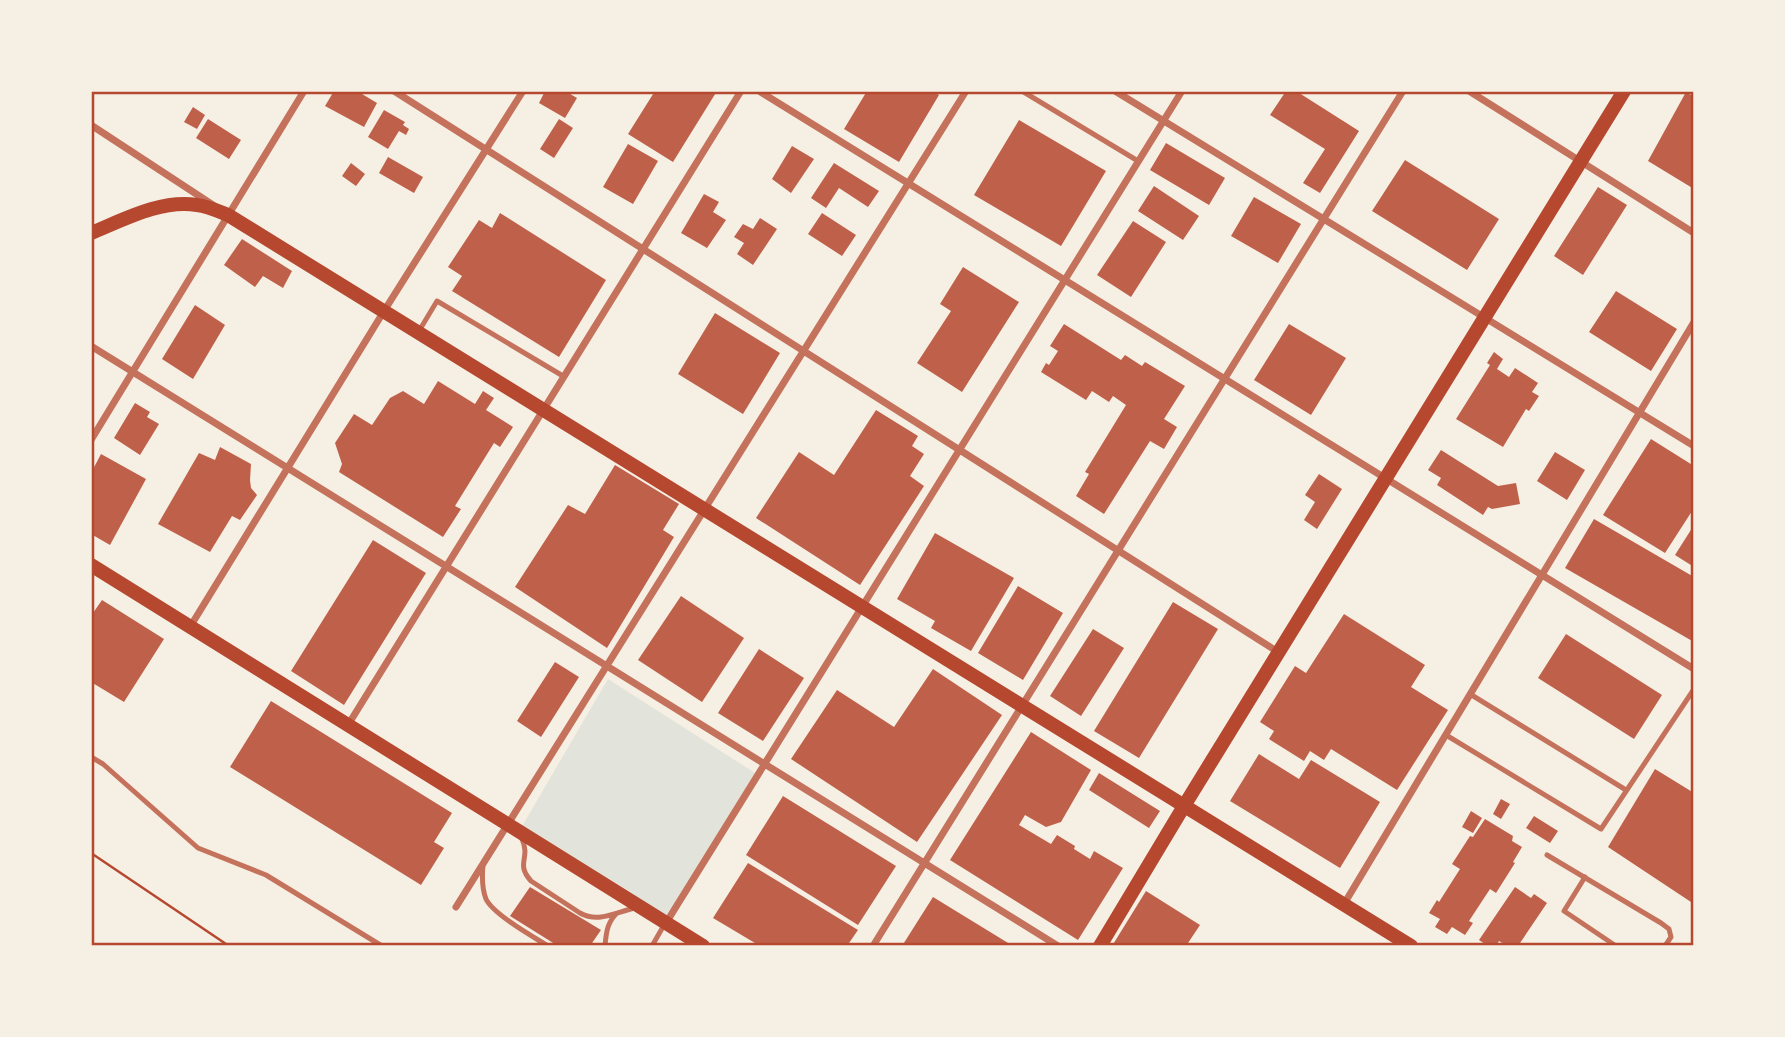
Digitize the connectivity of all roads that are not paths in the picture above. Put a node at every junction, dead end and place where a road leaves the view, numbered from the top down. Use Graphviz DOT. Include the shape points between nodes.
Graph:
graph roads {
  1 [pos="304,91"];
  2 [pos="394,91"];
  3 [pos="523,91"];
  4 [pos="741,91"];
  5 [pos="759,91"];
  6 [pos="966,91"];
  7 [pos="1022,91"];
  8 [pos="1115,91"];
  9 [pos="1182,91"];
  10 [pos="1403,91"];
  11 [pos="1469,91"];
  12 [pos="1624,91"];
  13 [pos="1033,94"];
  14 [pos="1163,121"];
  15 [pos="91,125"];
  16 [pos="486,149"];
  17 [pos="1138,161"];
  18 [pos="1580,161"];
  19 [pos="908,183"];
  20 [pos="228,215"];
  21 [pos="1324,219"];
  22 [pos="91,233"];
  23 [pos="1694,233"];
  24 [pos="643,249"];
  25 [pos="1065,279"];
  26 [pos="384,311"];
  27 [pos="1484,318"];
  28 [pos="1694,321"];
  29 [pos="419,332"];
  30 [pos="91,346"];
  31 [pos="803,351"];
  32 [pos="132,372"];
  33 [pos="563,376"];
  34 [pos="1225,378"];
  35 [pos="544,410"];
  36 [pos="1639,413"];
  37 [pos="91,440"];
  38 [pos="1694,446"];
  39 [pos="959,450"];
  40 [pos="288,468"];
  41 [pos="1386,478"];
  42 [pos="705,509"];
  43 [pos="1118,551"];
  44 [pos="91,565"];
  45 [pos="447,566"];
  46 [pos="1542,574"];
  47 [pos="862,607"];
  48 [pos="190,627"];
  49 [pos="1278,652"];
  50 [pos="607,666"];
  51 [pos="1694,669"];
  52 [pos="1694,689"];
  53 [pos="1470,694"];
  54 [pos="1022,706"];
  55 [pos="348,725"];
  56 [pos="1446,735"];
  57 [pos="91,757"];
  58 [pos="764,764"];
  59 [pos="1626,790"];
  60 [pos="1184,806"];
  61 [pos="508,824"];
  62 [pos="1547,855"];
  63 [pos="925,863"];
  64 [pos="483,864"];
  65 [pos="1584,877"];
  66 [pos="1344,905"];
  67 [pos="639,906"];
  68 [pos="456,907"];
  69 [pos="618,912"];
  70 [pos="666,923"];
  71 [pos="382,946"];
  72 [pos="548,946"];
  73 [pos="605,946"];
  74 [pos="652,946"];
  75 [pos="703,946"];
  76 [pos="873,946"];
  77 [pos="1058,946"];
  78 [pos="1100,946"];
  79 [pos="1410,946"];
  80 [pos="1616,946"];
  81 [pos="1665,946"];
  1 -- 20 [label="street"];
  2 -- 16 [label="street"];
  3 -- 16 [label="street"];
  4 -- 24 [label="street"];
  5 -- 19 [label="street"];
  6 -- 19 [label="street"];
  7 -- 13 [label="lane"];
  8 -- 14 [label="street"];
  9 -- 14 [label="street"];
  10 -- 21 [label="street"];
  11 -- 18 [label="street"];
  12 -- 18 [label="main road"];
  13 -- 17 [label="lane"];
  14 -- 17 [label="street"];
  14 -- 21 [label="street"];
  15 -- 20 [label="street"];
  16 -- 24 [label="street"];
  16 -- 26 [label="street"];
  17 -- 25 [label="street"];
  18 -- 23 [label="street"];
  18 -- 27 [label="main road"];
  19 -- 25 [label="street"];
  19 -- 31 [label="street"];
  20 -- 22 [label="main road" via="197,205 175,205"];
  20 -- 26 [label="main road"];
  20 -- 32 [label="street"];
  21 -- 27 [label="street"];
  21 -- 34 [label="street"];
  24 -- 31 [label="street"];
  24 -- 33 [label="street"];
  25 -- 34 [label="street"];
  25 -- 39 [label="street"];
  26 -- 29 [label="main road"];
  26 -- 40 [label="street"];
  27 -- 36 [label="street"];
  27 -- 41 [label="main road"];
  28 -- 36 [label="street"];
  29 -- 33 [label="lane" via="437,301"];
  29 -- 35 [label="main road"];
  30 -- 32 [label="street"];
  31 -- 39 [label="street"];
  31 -- 42 [label="street"];
  32 -- 37 [label="street"];
  32 -- 40 [label="street"];
  33 -- 35 [label="street"];
  34 -- 41 [label="street"];
  34 -- 43 [label="street"];
  35 -- 42 [label="main road"];
  35 -- 45 [label="street"];
  36 -- 38 [label="street"];
  36 -- 46 [label="street"];
  39 -- 43 [label="street"];
  39 -- 47 [label="street"];
  40 -- 45 [label="street"];
  40 -- 48 [label="street"];
  41 -- 46 [label="street"];
  41 -- 49 [label="main road"];
  42 -- 47 [label="main road"];
  42 -- 50 [label="street"];
  43 -- 49 [label="street"];
  43 -- 54 [label="street"];
  44 -- 48 [label="main road"];
  45 -- 50 [label="street"];
  45 -- 55 [label="street"];
  46 -- 51 [label="street"];
  46 -- 53 [label="street"];
  47 -- 54 [label="main road"];
  47 -- 58 [label="street"];
  48 -- 55 [label="main road"];
  49 -- 60 [label="main road"];
  50 -- 58 [label="street"];
  50 -- 61 [label="street"];
  52 -- 59 [label="lane"];
  53 -- 56 [label="street"];
  53 -- 59 [label="lane"];
  54 -- 60 [label="main road"];
  54 -- 63 [label="street"];
  55 -- 61 [label="main road"];
  56 -- 59 [label="lane" via="1601,829"];
  56 -- 66 [label="street"];
  57 -- 71 [label="lane" via="198,848 266,875"];
  58 -- 63 [label="street"];
  58 -- 70 [label="street"];
  60 -- 66 [label="main road"];
  60 -- 78 [label="main road"];
  61 -- 64 [label="street"];
  61 -- 67 [label="main road"];
  61 -- 69 [label="lane" via="527,849 523,869 531,881 587,917"];
  62 -- 65 [label="lane"];
  63 -- 76 [label="street"];
  63 -- 77 [label="street"];
  64 -- 68 [label="street"];
  64 -- 72 [label="lane" via="486,899 494,910"];
  65 -- 80 [label="lane" via="1564,911"];
  65 -- 81 [label="lane" via="1669,929 1671,937"];
  66 -- 79 [label="main road"];
  67 -- 69 [label="lane"];
  67 -- 70 [label="main road"];
  69 -- 73 [label="lane" via="607,929"];
  70 -- 74 [label="lane"];
  70 -- 75 [label="main road"];
}
